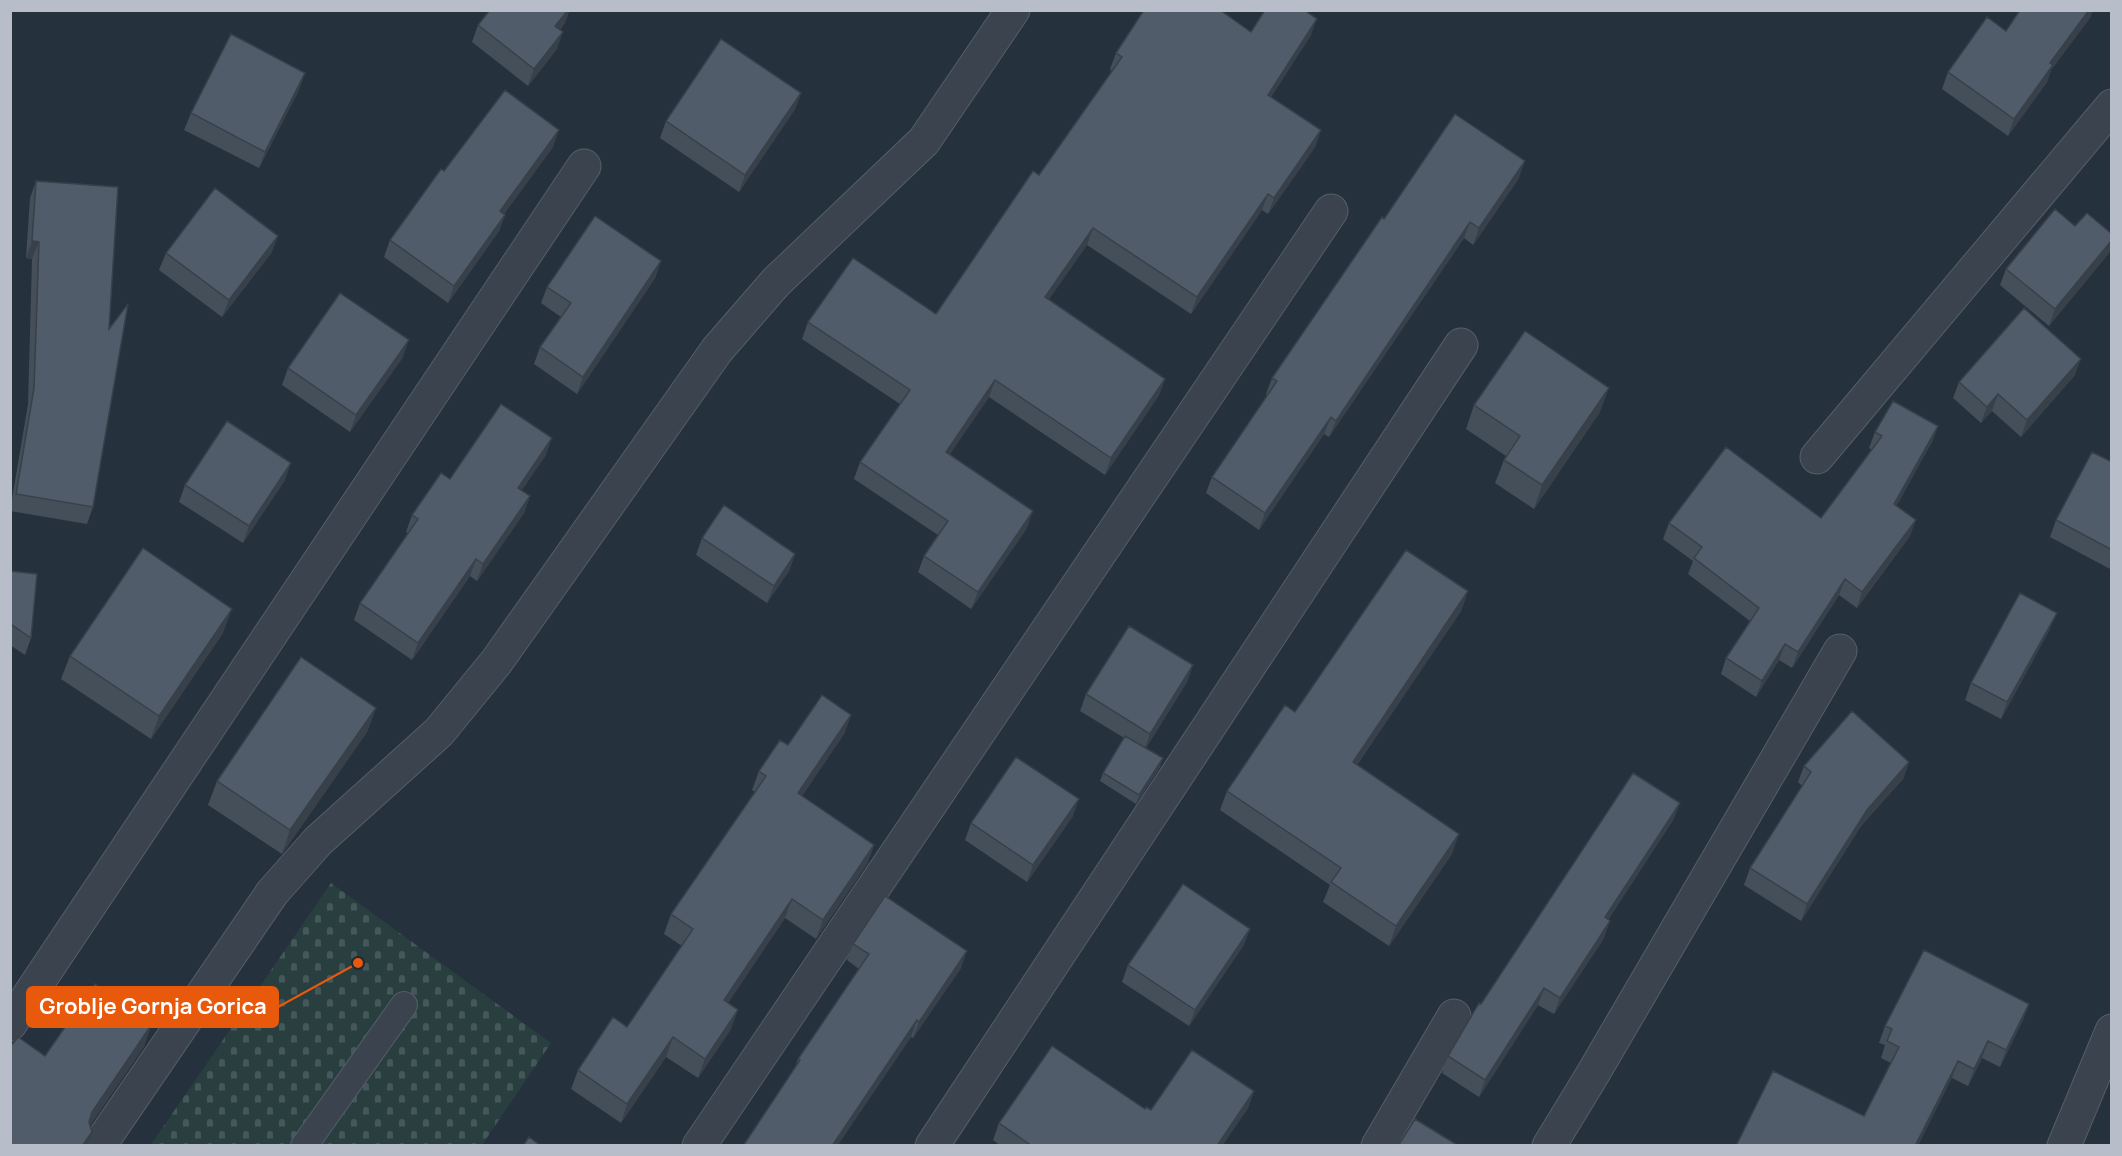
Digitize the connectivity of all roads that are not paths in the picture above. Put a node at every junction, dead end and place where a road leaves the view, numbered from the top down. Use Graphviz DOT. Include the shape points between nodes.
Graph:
graph roads {
  1 [pos="1013,10"];
  2 [pos="2112,106"];
  3 [pos="584,166"];
  4 [pos="1331,211"];
  5 [pos="1461,345"];
  6 [pos="1817,457"];
  7 [pos="1840,651"];
  8 [pos="404,1005"];
  9 [pos="1454,1016"];
  10 [pos="10,1024"];
  11 [pos="2112,1031"];
  12 [pos="99,1146"];
  13 [pos="304,1146"];
  14 [pos="699,1146"];
  15 [pos="932,1146"];
  16 [pos="1378,1146"];
  17 [pos="1549,1146"];
  18 [pos="2064,1146"];
  1 -- 12 [label="street" via="924,141 776,282 717,350 496,661 439,732 318,841 272,893"];
  2 -- 6 [label="street"];
  3 -- 10 [label="street"];
  4 -- 14 [label="street"];
  5 -- 15 [label="street"];
  7 -- 17 [label="street"];
  8 -- 13 [label="lane"];
  9 -- 16 [label="street"];
  11 -- 18 [label="street"];
}
